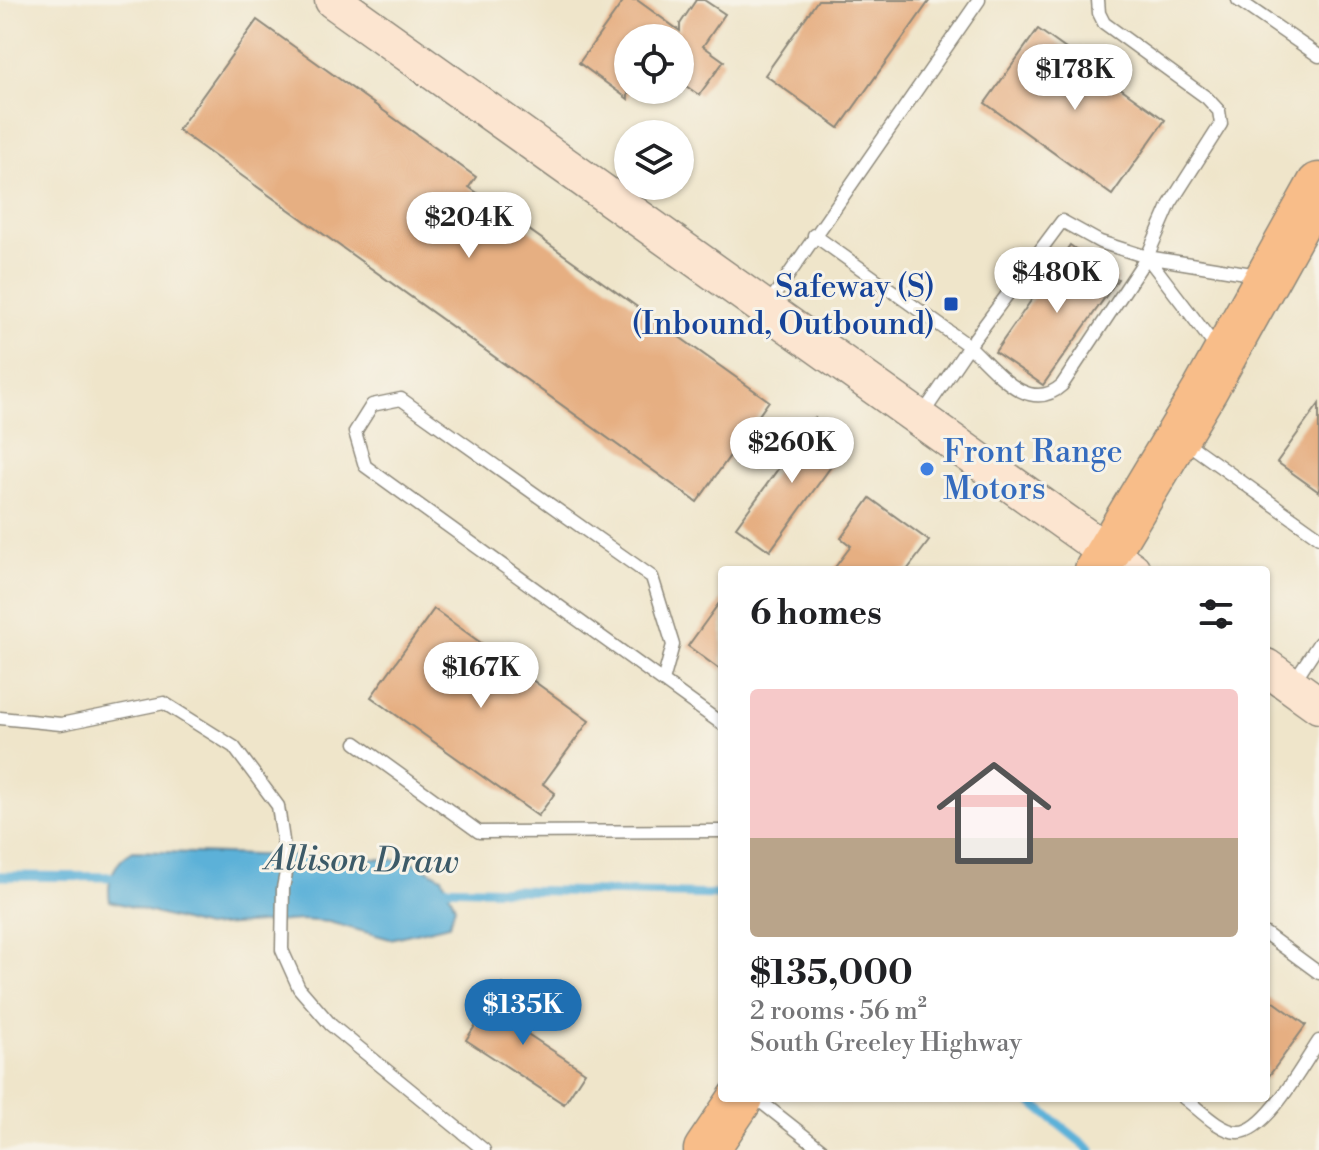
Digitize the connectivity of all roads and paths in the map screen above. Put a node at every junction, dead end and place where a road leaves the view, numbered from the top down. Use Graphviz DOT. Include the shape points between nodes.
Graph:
graph roads {
  1 [pos="333,0"];
  2 [pos="979,0"];
  3 [pos="1098,0"];
  4 [pos="1238,0"];
  5 [pos="1319,56"];
  6 [pos="1319,185"];
  7 [pos="814,235"];
  8 [pos="1147,257"];
  9 [pos="1269,277"];
  10 [pos="765,308"];
  11 [pos="969,346"];
  12 [pos="1223,356"];
  13 [pos="920,419"];
  14 [pos="1177,436"];
  15 [pos="1319,537"];
  16 [pos="1112,564"];
  17 [pos="1319,643"];
  18 [pos="663,681"];
  19 [pos="1292,685"];
  20 [pos="0,718"];
  21 [pos="718,721"];
  22 [pos="356,743"];
  23 [pos="718,831"];
  24 [pos="1270,937"];
  25 [pos="1319,973"];
  26 [pos="1319,1041"];
  27 [pos="738,1102"];
  28 [pos="761,1102"];
  29 [pos="1190,1102"];
  30 [pos="484,1150"];
  31 [pos="706,1150"];
  32 [pos="822,1150"];
  1 -- 10 [label="street"];
  2 -- 7 [label="lane"];
  3 -- 8 [label="lane" via="1104,23 1219,111 1221,124 1170,204"];
  4 -- 5 [label="lane"];
  6 -- 9 [label="highway"];
  7 -- 10 [label="lane"];
  7 -- 11 [label="lane"];
  8 -- 9 [label="lane"];
  8 -- 11 [label="lane" via="1100,242 1062,221"];
  8 -- 11 [label="lane" via="1050,396 1035,398 1017,389"];
  8 -- 12 [label="lane"];
  9 -- 12 [label="highway"];
  10 -- 13 [label="street"];
  11 -- 13 [label="lane"];
  12 -- 14 [label="highway"];
  13 -- 16 [label="street"];
  14 -- 15 [label="lane"];
  14 -- 16 [label="highway"];
  17 -- 19 [label="lane"];
  18 -- 18 [label="lane" via="673,645 652,577 401,399 372,405 355,432 365,466"];
  18 -- 21 [label="lane"];
  20 -- 30 [label="lane" via="61,724 164,703 234,747 278,806 287,868 282,950 299,988 331,1025"];
  22 -- 23 [label="lane" via="479,832"];
  24 -- 25 [label="lane"];
  26 -- 29 [label="lane" via="1266,1117 1247,1131 1234,1132"];
  27 -- 31 [label="highway"];
  28 -- 32 [label="lane"];
}
